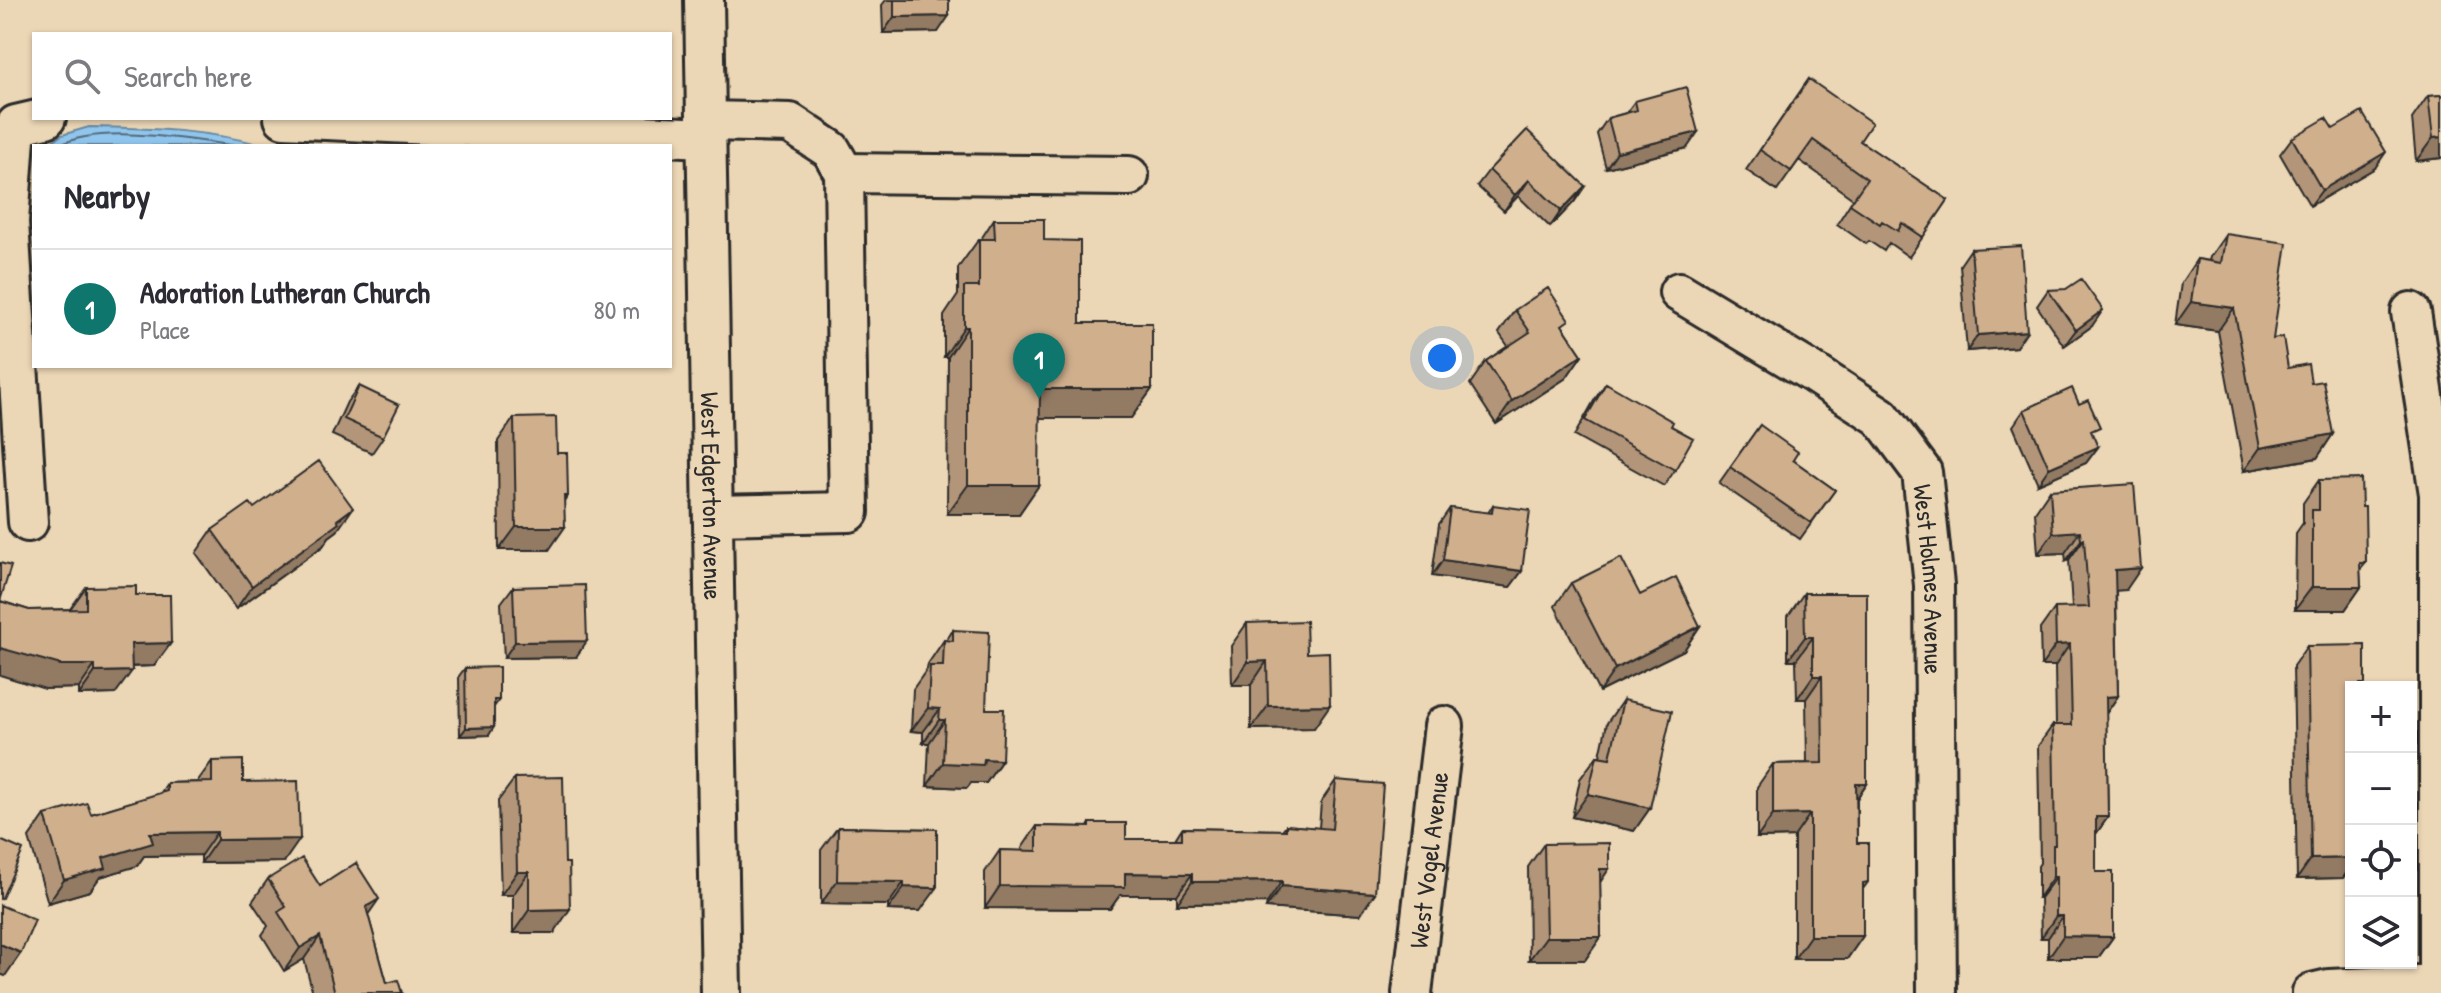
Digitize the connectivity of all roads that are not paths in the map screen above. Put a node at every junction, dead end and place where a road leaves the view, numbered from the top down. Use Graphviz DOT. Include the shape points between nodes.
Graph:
graph roads {
  1 [pos="704,0"];
  2 [pos="37,120"];
  3 [pos="354,120"];
  4 [pos="706,130"];
  5 [pos="844,173"];
  6 [pos="1129,176"];
  7 [pos="1679,292"];
  8 [pos="2411,312"];
  9 [pos="713,515"];
  10 [pos="28,522"];
  11 [pos="1444,726"];
  12 [pos="2440,984"];
  13 [pos="721,993"];
  14 [pos="1412,993"];
  15 [pos="1937,993"];
  16 [pos="2312,993"];
  1 -- 4 [label="street, West Edgerton Avenue"];
  2 -- 10 [label="street" via="16,125 9,222"];
  3 -- 4 [label="street"];
  4 -- 5 [label="street" via="790,123 831,150"];
  4 -- 9 [label="street, West Edgerton Avenue"];
  5 -- 6 [label="street"];
  5 -- 9 [label="street" via="849,512"];
  7 -- 15 [label="street, West Holmes Avenue" via="1881,417 1922,472 1934,585"];
  8 -- 12 [label="street" via="2439,494"];
  9 -- 13 [label="street, West Edgerton Avenue"];
  11 -- 14 [label="street, West Vogel Avenue"];
  12 -- 16 [label="street"];
}
